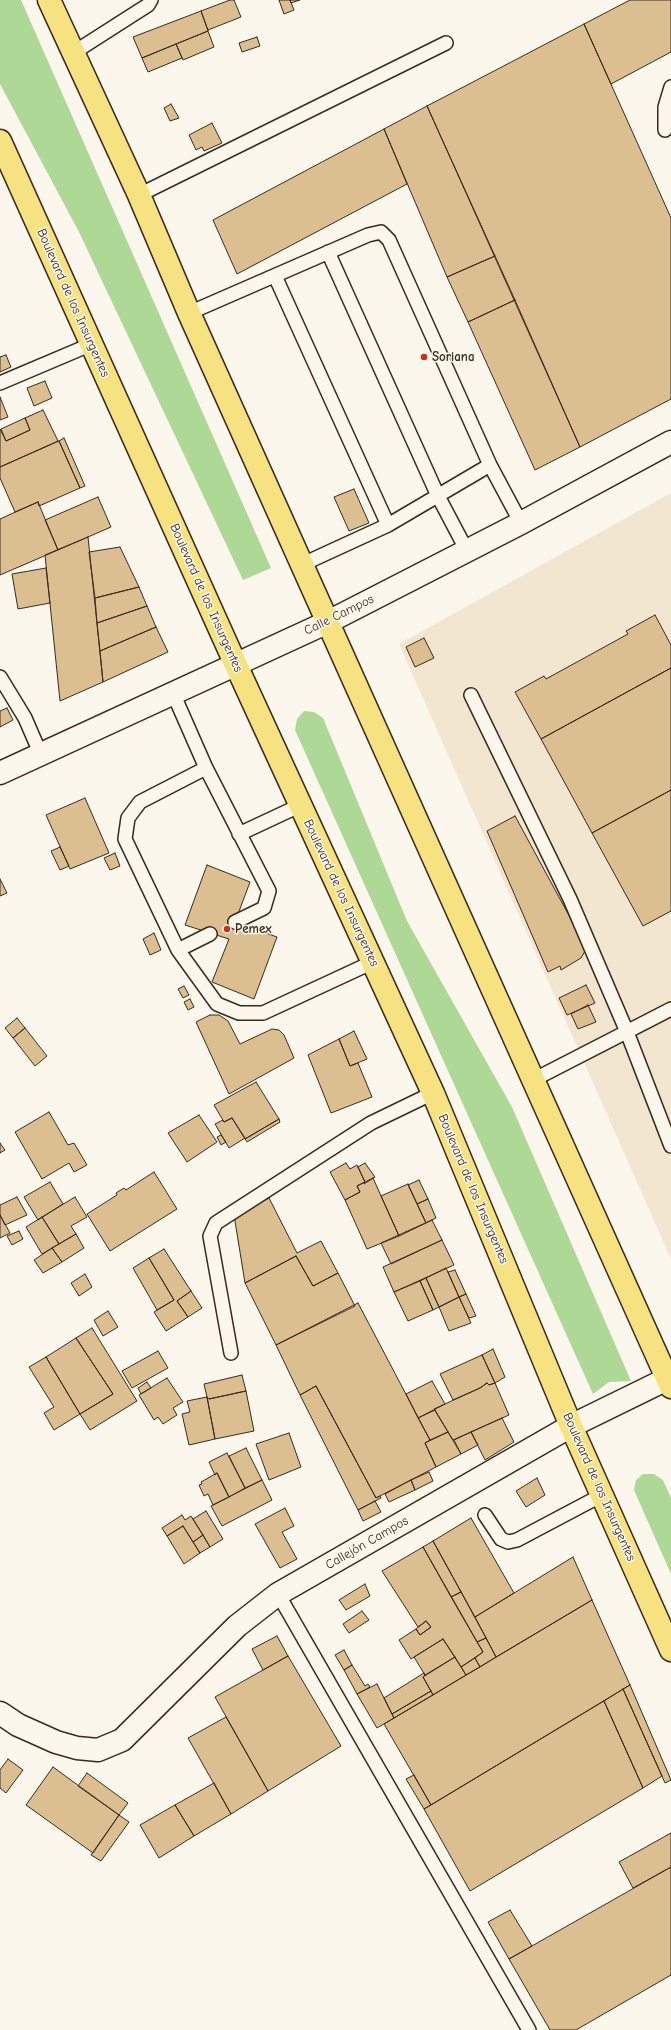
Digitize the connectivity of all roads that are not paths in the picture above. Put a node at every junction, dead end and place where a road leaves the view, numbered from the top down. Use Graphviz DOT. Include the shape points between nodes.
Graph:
graph roads {
  1 [pos="49,0"];
  2 [pos="151,0"];
  3 [pos="446,43"];
  4 [pos="73,54"];
  5 [pos="671,87"];
  6 [pos="665,130"];
  7 [pos="0,141"];
  8 [pos="139,195"];
  9 [pos="328,252"];
  10 [pos="276,276"];
  11 [pos="190,313"];
  12 [pos="92,344"];
  13 [pos="0,383"];
  14 [pos="671,442"];
  15 [pos="490,464"];
  16 [pos="438,496"];
  17 [pos="521,523"];
  18 [pos="388,525"];
  19 [pos="467,551"];
  20 [pos="302,564"];
  21 [pos="328,622"];
  22 [pos="236,665"];
  23 [pos="0,677"];
  24 [pos="174,693"];
  25 [pos="471,696"];
  26 [pos="41,754"];
  27 [pos="206,768"];
  28 [pos="0,774"];
  29 [pos="301,805"];
  30 [pos="239,834"];
  31 [pos="235,922"];
  32 [pos="210,934"];
  33 [pos="178,950"];
  34 [pos="373,962"];
  35 [pos="671,1009"];
  36 [pos="627,1032"];
  37 [pos="533,1080"];
  38 [pos="433,1093"];
  39 [pos="671,1146"];
  40 [pos="231,1353"];
  41 [pos="669,1383"];
  42 [pos="571,1426"];
  43 [pos="602,1495"];
  44 [pos="485,1515"];
  45 [pos="278,1594"];
  46 [pos="671,1650"];
  47 [pos="0,1713"];
  48 [pos="529,2030"];
  1 -- 4 [label="main road"];
  2 -- 4 [label="lane" via="148,5"];
  3 -- 8 [label="lane"];
  4 -- 8 [label="main road"];
  5 -- 6 [label="lane" via="664,107"];
  7 -- 12 [label="main road, Boulevard de los Insurgentes"];
  8 -- 11 [label="main road"];
  9 -- 10 [label="lane"];
  9 -- 15 [label="lane" via="381,232 389,240"];
  9 -- 16 [label="lane"];
  10 -- 11 [label="lane"];
  10 -- 18 [label="lane"];
  11 -- 20 [label="main road"];
  12 -- 13 [label="lane"];
  12 -- 22 [label="main road, Boulevard de los Insurgentes"];
  14 -- 17 [label="street, Calle Campos"];
  15 -- 16 [label="lane"];
  15 -- 17 [label="lane"];
  16 -- 18 [label="lane"];
  16 -- 19 [label="lane"];
  17 -- 19 [label="street, Calle Campos"];
  18 -- 20 [label="lane"];
  19 -- 21 [label="street, Calle Campos"];
  20 -- 21 [label="main road"];
  21 -- 22 [label="street, Calle Campos"];
  21 -- 37 [label="main road"];
  22 -- 24 [label="street, Calle Campos"];
  22 -- 29 [label="main road, Boulevard de los Insurgentes"];
  23 -- 26 [label="lane" via="25,718"];
  24 -- 26 [label="street, Calle Campos"];
  24 -- 27 [label="lane"];
  25 -- 36 [label="lane" via="570,899"];
  26 -- 28 [label="street, Calle Campos"];
  27 -- 30 [label="lane"];
  27 -- 33 [label="lane" via="140,802 128,818 125,839"];
  29 -- 30 [label="lane"];
  29 -- 34 [label="main road, Boulevard de los Insurgentes"];
  30 -- 31 [label="lane" via="269,890 264,908"];
  32 -- 33 [label="lane"];
  33 -- 34 [label="lane" via="217,1004 239,1013 263,1013"];
  34 -- 38 [label="main road, Boulevard de los Insurgentes"];
  35 -- 36 [label="lane"];
  36 -- 37 [label="lane"];
  36 -- 39 [label="lane"];
  37 -- 41 [label="main road"];
  38 -- 40 [label="lane" via="371,1123 216,1223 210,1236"];
  38 -- 42 [label="main road, Boulevard de los Insurgentes"];
  41 -- 42 [label="street, Callejón Campos"];
  42 -- 43 [label="main road, Boulevard de los Insurgentes"];
  42 -- 45 [label="street, Callejón Campos"];
  43 -- 44 [label="lane" via="517,1540 508,1542 500,1539"];
  43 -- 46 [label="main road, Boulevard de los Insurgentes"];
  45 -- 47 [label="street, Callejón Campos" via="237,1626 122,1740 98,1750 77,1748 56,1742 18,1725"];
  45 -- 48 [label="lane"];
}
